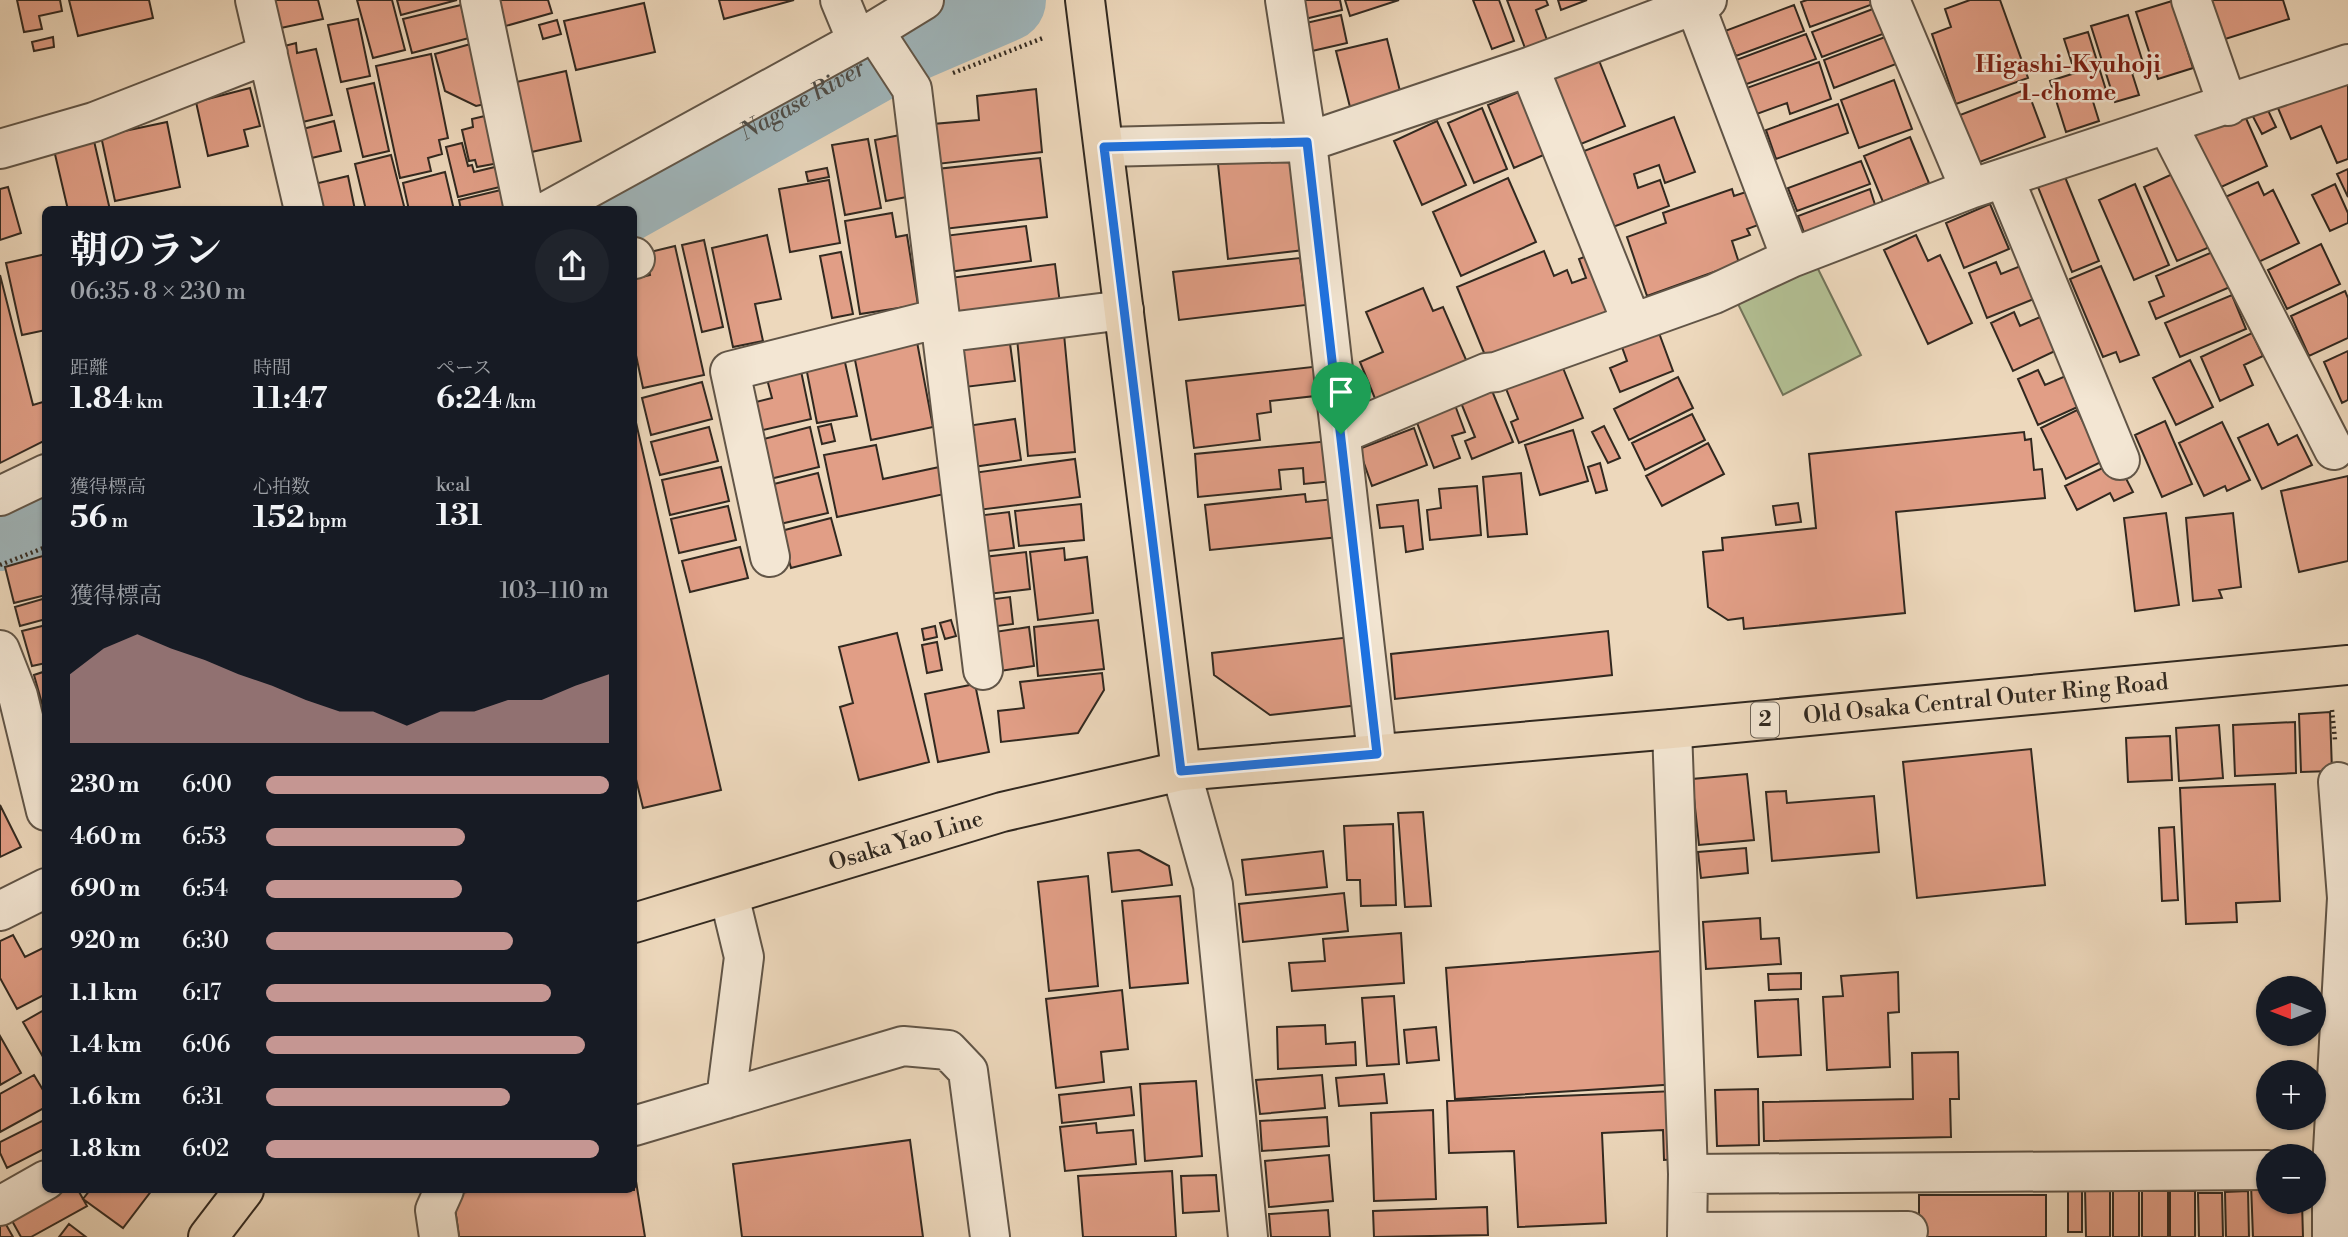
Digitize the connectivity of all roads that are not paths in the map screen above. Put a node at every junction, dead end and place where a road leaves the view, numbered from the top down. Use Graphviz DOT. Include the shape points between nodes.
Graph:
graph roads {
  1 [pos="255,0"];
  2 [pos="480,0"];
  3 [pos="841,0"];
  4 [pos="924,0"];
  5 [pos="1085,0"];
  6 [pos="1285,0"];
  7 [pos="1890,0"];
  8 [pos="2191,0"];
  9 [pos="1701,2"];
  10 [pos="872,39"];
  11 [pos="268,54"];
  12 [pos="2348,64"];
  13 [pos="1529,67"];
  14 [pos="2228,106"];
  15 [pos="2168,126"];
  16 [pos="1307,142"];
  17 [pos="1104,147"];
  18 [pos="0,149"];
  19 [pos="1987,183"];
  20 [pos="602,194"];
  21 [pos="303,206"];
  22 [pos="523,206"];
  23 [pos="562,206"];
  24 [pos="1791,258"];
  25 [pos="1124,310"];
  26 [pos="1632,323"];
  27 [pos="941,325"];
  28 [pos="1341,434"];
  29 [pos="2334,450"];
  30 [pos="2120,460"];
  31 [pos="42,476"];
  32 [pos="0,496"];
  33 [pos="769,558"];
  34 [pos="0,650"];
  35 [pos="2339,666"];
  36 [pos="983,670"];
  37 [pos="1672,729"];
  38 [pos="1377,754"];
  39 [pos="1181,771"];
  40 [pos="2338,782"];
  41 [pos="42,795"];
  42 [pos="42,890"];
  43 [pos="729,895"];
  44 [pos="0,911"];
  45 [pos="637,922"];
  46 [pos="726,1099"];
  47 [pos="637,1125"];
  48 [pos="2325,1144"];
  49 [pos="2256,1170"];
  50 [pos="1688,1174"];
  51 [pos="42,1182"];
  52 [pos="2326,1192"];
  53 [pos="242,1193"];
  54 [pos="443,1193"];
  55 [pos="0,1206"];
  56 [pos="1908,1231"];
  57 [pos="1687,1235"];
  58 [pos="208,1237"];
  59 [pos="439,1237"];
  60 [pos="990,1237"];
  61 [pos="1248,1237"];
  62 [pos="2332,1237"];
  1 -- 11 [label="street"];
  2 -- 22 [label="street"];
  3 -- 10 [label="street"];
  4 -- 10 [label="street"];
  5 -- 17 [label="main road"];
  6 -- 16 [label="street"];
  7 -- 19 [label="street"];
  8 -- 14 [label="street"];
  9 -- 13 [label="street"];
  9 -- 24 [label="street"];
  10 -- 20 [label="street"];
  10 -- 27 [label="street" via="909,85"];
  11 -- 18 [label="street" via="94,122"];
  11 -- 21 [label="street"];
  12 -- 14 [label="street"];
  13 -- 16 [label="street"];
  13 -- 26 [label="street"];
  14 -- 15 [label="street"];
  15 -- 19 [label="street"];
  15 -- 29 [label="street"];
  16 -- 17 [label="street"];
  16 -- 28 [label="street"];
  17 -- 25 [label="main road"];
  19 -- 24 [label="street"];
  19 -- 30 [label="street"];
  20 -- 23 [label="street"];
  24 -- 26 [label="street" via="1714,294"];
  25 -- 27 [label="street"];
  25 -- 39 [label="main road"];
  26 -- 28 [label="street" via="1486,373"];
  27 -- 33 [label="street" via="730,371"];
  27 -- 36 [label="street"];
  28 -- 38 [label="street"];
  31 -- 32 [label="street"];
  34 -- 41 [label="street" via="18,696"];
  35 -- 37 [label="main road, Old Osaka Central Outer Ring Road / 2"];
  37 -- 38 [label="main road, Old Osaka Central Outer Ring Road / 2"];
  37 -- 50 [label="street"];
  38 -- 39 [label="main road, Old Osaka Central Outer Ring Road / 2"];
  39 -- 43 [label="main road, Osaka Yao Line" via="1002,812"];
  39 -- 61 [label="street" via="1213,885"];
  40 -- 48 [label="street" via="2347,898"];
  42 -- 44 [label="street"];
  43 -- 45 [label="main road, Osaka Yao Line"];
  43 -- 46 [label="street" via="744,957"];
  46 -- 47 [label="street"];
  46 -- 60 [label="street" via="903,1046 948,1050 968,1072"];
  49 -- 50 [label="street"];
  50 -- 57 [label="street"];
  51 -- 55 [label="street"];
  52 -- 62 [label="street"];
  53 -- 58 [label="main road"];
  54 -- 59 [label="street" via="435,1210"];
  56 -- 57 [label="street"];
}
